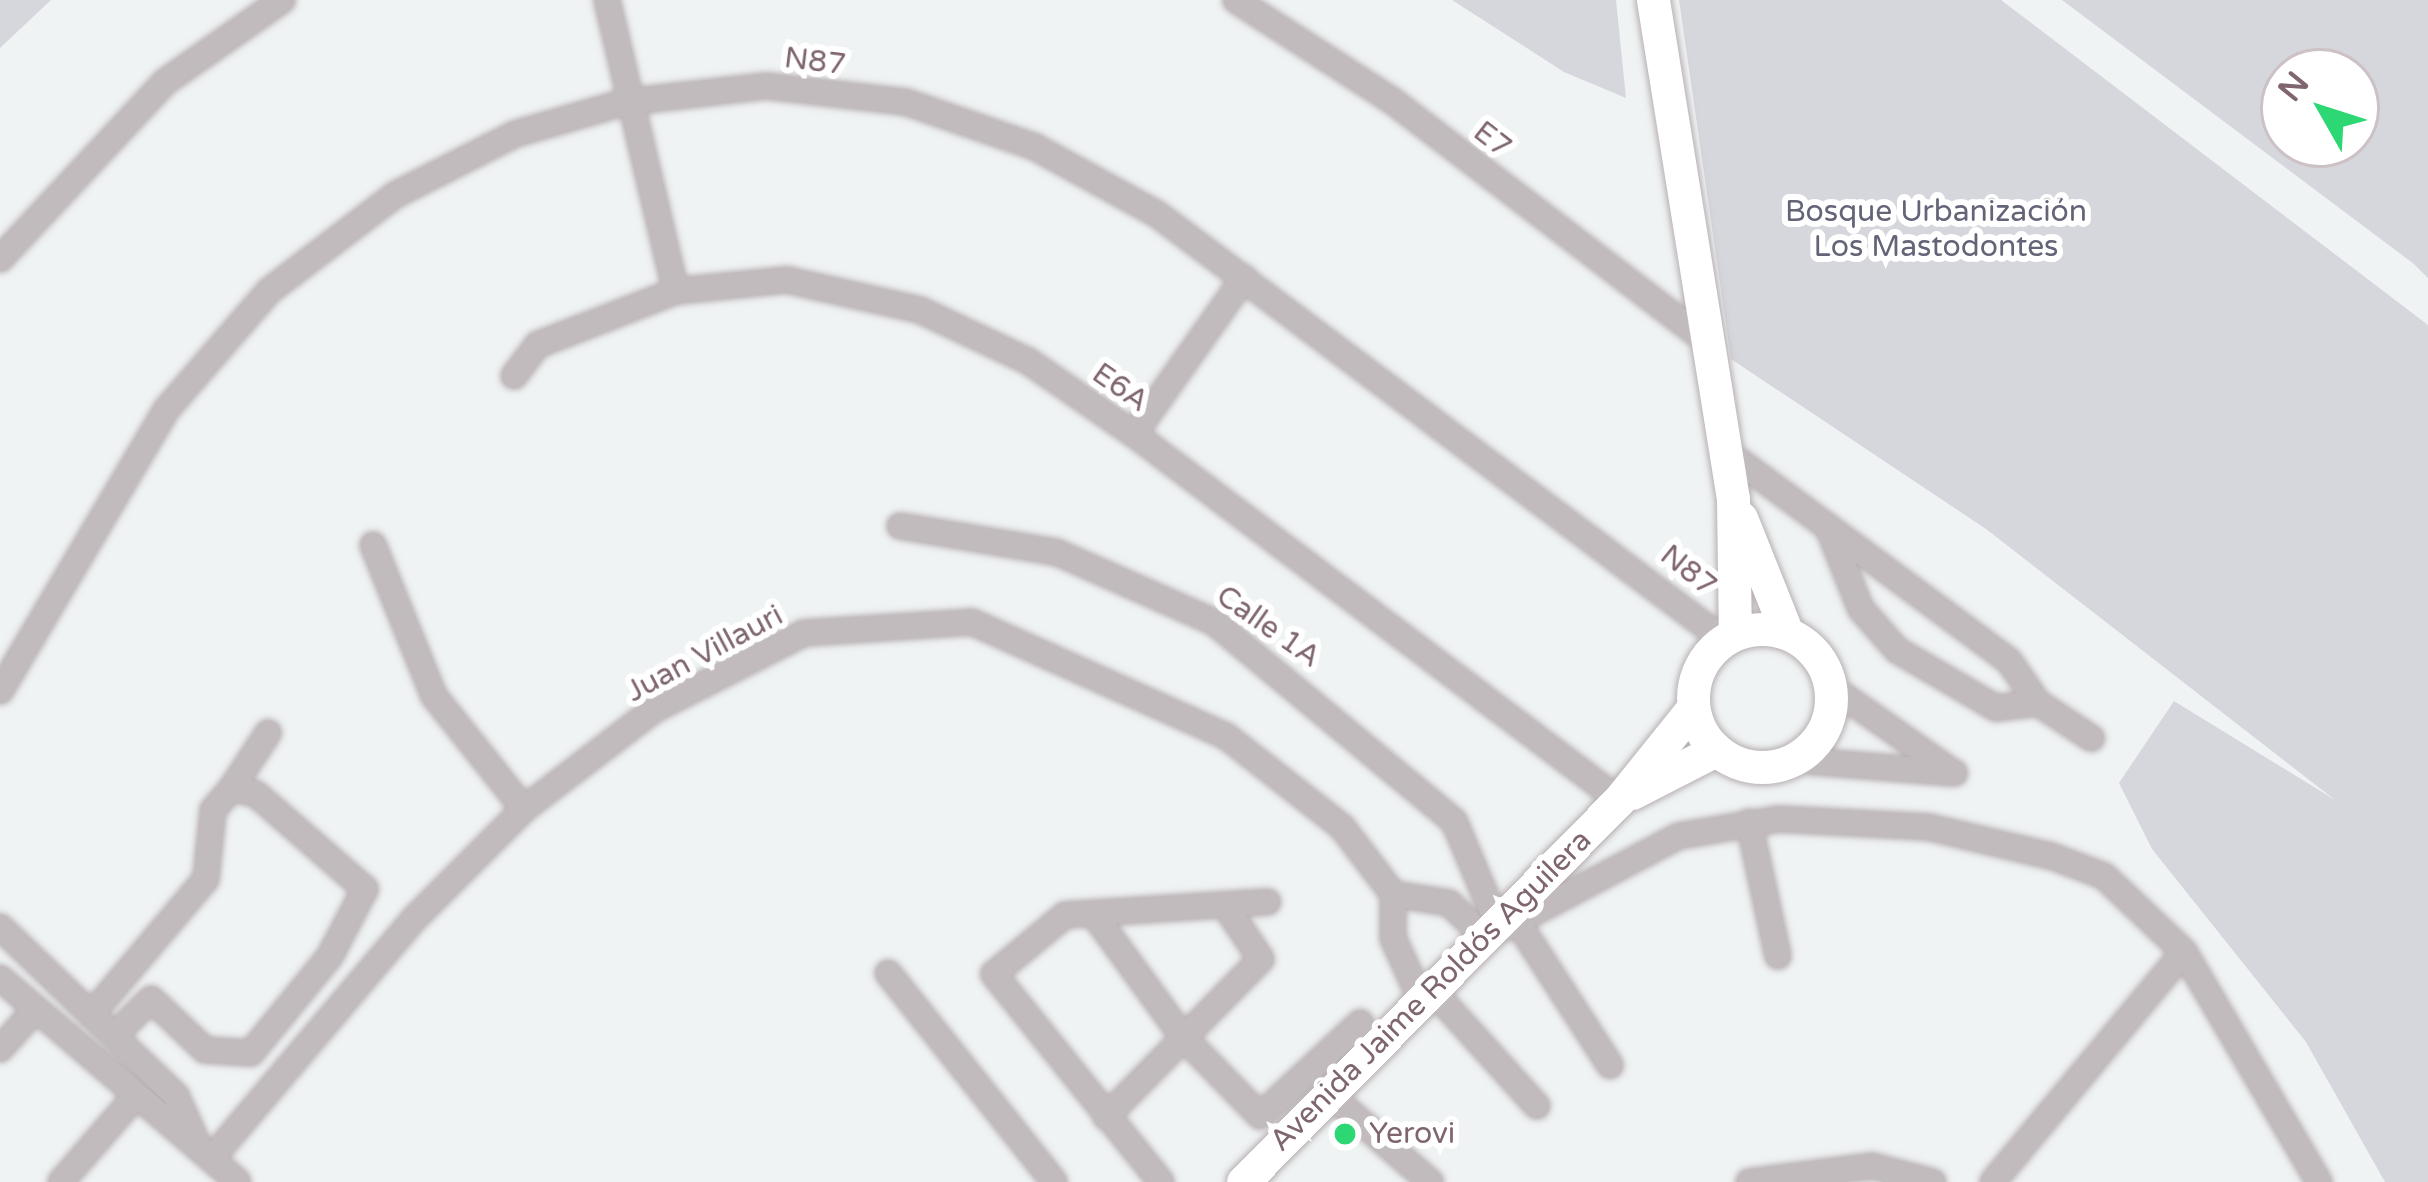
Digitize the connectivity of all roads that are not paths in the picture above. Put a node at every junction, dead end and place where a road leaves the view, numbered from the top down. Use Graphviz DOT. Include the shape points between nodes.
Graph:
graph roads {
  1 [pos="282,0"];
  2 [pos="607,0"];
  3 [pos="1236,0"];
  4 [pos="1653,0"];
  5 [pos="626,102"];
  6 [pos="0,259"];
  7 [pos="1244,278"];
  8 [pos="676,291"];
  9 [pos="1703,339"];
  10 [pos="514,376"];
  11 [pos="1134,434"];
  12 [pos="1724,450"];
  13 [pos="1733,499"];
  14 [pos="900,526"];
  15 [pos="1828,527"];
  16 [pos="374,545"];
  17 [pos="1786,633"];
  18 [pos="1730,637"];
  19 [pos="1831,687"];
  20 [pos="0,691"];
  21 [pos="2038,703"];
  22 [pos="1693,708"];
  23 [pos="268,733"];
  24 [pos="2091,738"];
  25 [pos="1716,750"];
  26 [pos="1792,760"];
  27 [pos="232,788"];
  28 [pos="1619,800"];
  29 [pos="524,809"];
  30 [pos="1749,822"];
  31 [pos="1393,894"];
  32 [pos="1268,902"];
  33 [pos="1226,907"];
  34 [pos="1095,916"];
  35 [pos="0,927"];
  36 [pos="1501,930"];
  37 [pos="2184,952"];
  38 [pos="1778,956"];
  39 [pos="888,973"];
  40 [pos="0,978"];
  41 [pos="1428,996"];
  42 [pos="35,1010"];
  43 [pos="92,1015"];
  44 [pos="1360,1023"];
  45 [pos="114,1036"];
  46 [pos="1183,1037"];
  47 [pos="0,1049"];
  48 [pos="1610,1065"];
  49 [pos="1330,1095"];
  50 [pos="133,1100"];
  51 [pos="1538,1106"];
  52 [pos="1106,1117"];
  53 [pos="219,1168"];
  54 [pos="1250,1179"];
  55 [pos="61,1182"];
  56 [pos="1054,1182"];
  57 [pos="1161,1182"];
  58 [pos="1430,1182"];
  59 [pos="1749,1182"];
  60 [pos="1933,1182"];
  61 [pos="1993,1182"];
  62 [pos="2319,1182"];
  1 -- 6 [label="street" via="165,82"];
  2 -- 5 [label="street"];
  3 -- 9 [label="street, E7" via="1394,102"];
  4 -- 9 [label="street"];
  5 -- 7 [label="street, N87" via="767,86 906,103 1034,147"];
  5 -- 8 [label="street"];
  5 -- 20 [label="street, N87" via="515,134 395,195 269,291 166,410"];
  7 -- 11 [label="street"];
  7 -- 18 [label="street, N87"];
  8 -- 10 [label="street, E6A" via="537,345"];
  8 -- 11 [label="street, E6A" via="787,280 920,310 1028,361"];
  9 -- 12 [label="street"];
  11 -- 28 [label="street, E6A"];
  12 -- 13 [label="street"];
  12 -- 15 [label="street"];
  13 -- 17 [label="street"];
  13 -- 18 [label="street"];
  14 -- 36 [label="street, Calle 1A" via="1056,552 1214,622 1454,821"];
  15 -- 21 [label="street" via="2024,673"];
  15 -- 21 [label="street" via="1855,598 1897,650 1996,709"];
  16 -- 29 [label="street" via="434,696"];
  17 -- 18 [label="street"];
  17 -- 19 [label="street" via="1816,654"];
  18 -- 22 [label="street" via="1699,669"];
  19 -- 26 [label="street" via="1827,722"];
  19 -- 26 [label="street" via="1954,773"];
  21 -- 24 [label="street"];
  22 -- 25 [label="street"];
  22 -- 28 [label="street, Avenida Jaime Roldós Aguilera"];
  23 -- 27 [label="street"];
  25 -- 26 [label="street" via="1744,765"];
  25 -- 28 [label="street, Avenida Jaime Roldós Aguilera"];
  27 -- 43 [label="street" via="213,810 206,879"];
  27 -- 45 [label="street" via="256,794 352,876 366,904 251,1053 205,1050 151,999"];
  28 -- 36 [label="street, Avenida Jaime Roldós Aguilera"];
  29 -- 31 [label="street, Juan Villauri" via="655,710 804,633 972,622 1226,736 1342,827"];
  29 -- 53 [label="street, Juan Villauri" via="413,920"];
  30 -- 36 [label="street" via="1679,836"];
  30 -- 37 [label="street" via="1928,826 2051,856 2104,876"];
  30 -- 38 [label="street"];
  31 -- 36 [label="street" via="1449,903"];
  31 -- 41 [label="street" via="1393,938"];
  32 -- 33 [label="street"];
  33 -- 34 [label="street"];
  33 -- 46 [label="street" via="1261,959"];
  34 -- 46 [label="street"];
  34 -- 52 [label="street" via="1053,918 994,974"];
  35 -- 43 [label="street"];
  36 -- 41 [label="street, Avenida Jaime Roldós Aguilera"];
  36 -- 48 [label="street"];
  37 -- 61 [label="street"];
  37 -- 62 [label="street"];
  39 -- 56 [label="street"];
  40 -- 42 [label="street"];
  41 -- 49 [label="street, Avenida Jaime Roldós Aguilera"];
  41 -- 51 [label="street"];
  42 -- 47 [label="street"];
  42 -- 50 [label="street"];
  43 -- 45 [label="street"];
  44 -- 46 [label="street" via="1266,1115"];
  45 -- 53 [label="street" via="176,1096"];
  46 -- 52 [label="street"];
  49 -- 54 [label="street, Avenida Jaime Roldós Aguilera"];
  49 -- 58 [label="street"];
  50 -- 53 [label="street"];
  50 -- 55 [label="street"];
  52 -- 57 [label="street"];
  59 -- 60 [label="street" via="1871,1166"];
}
